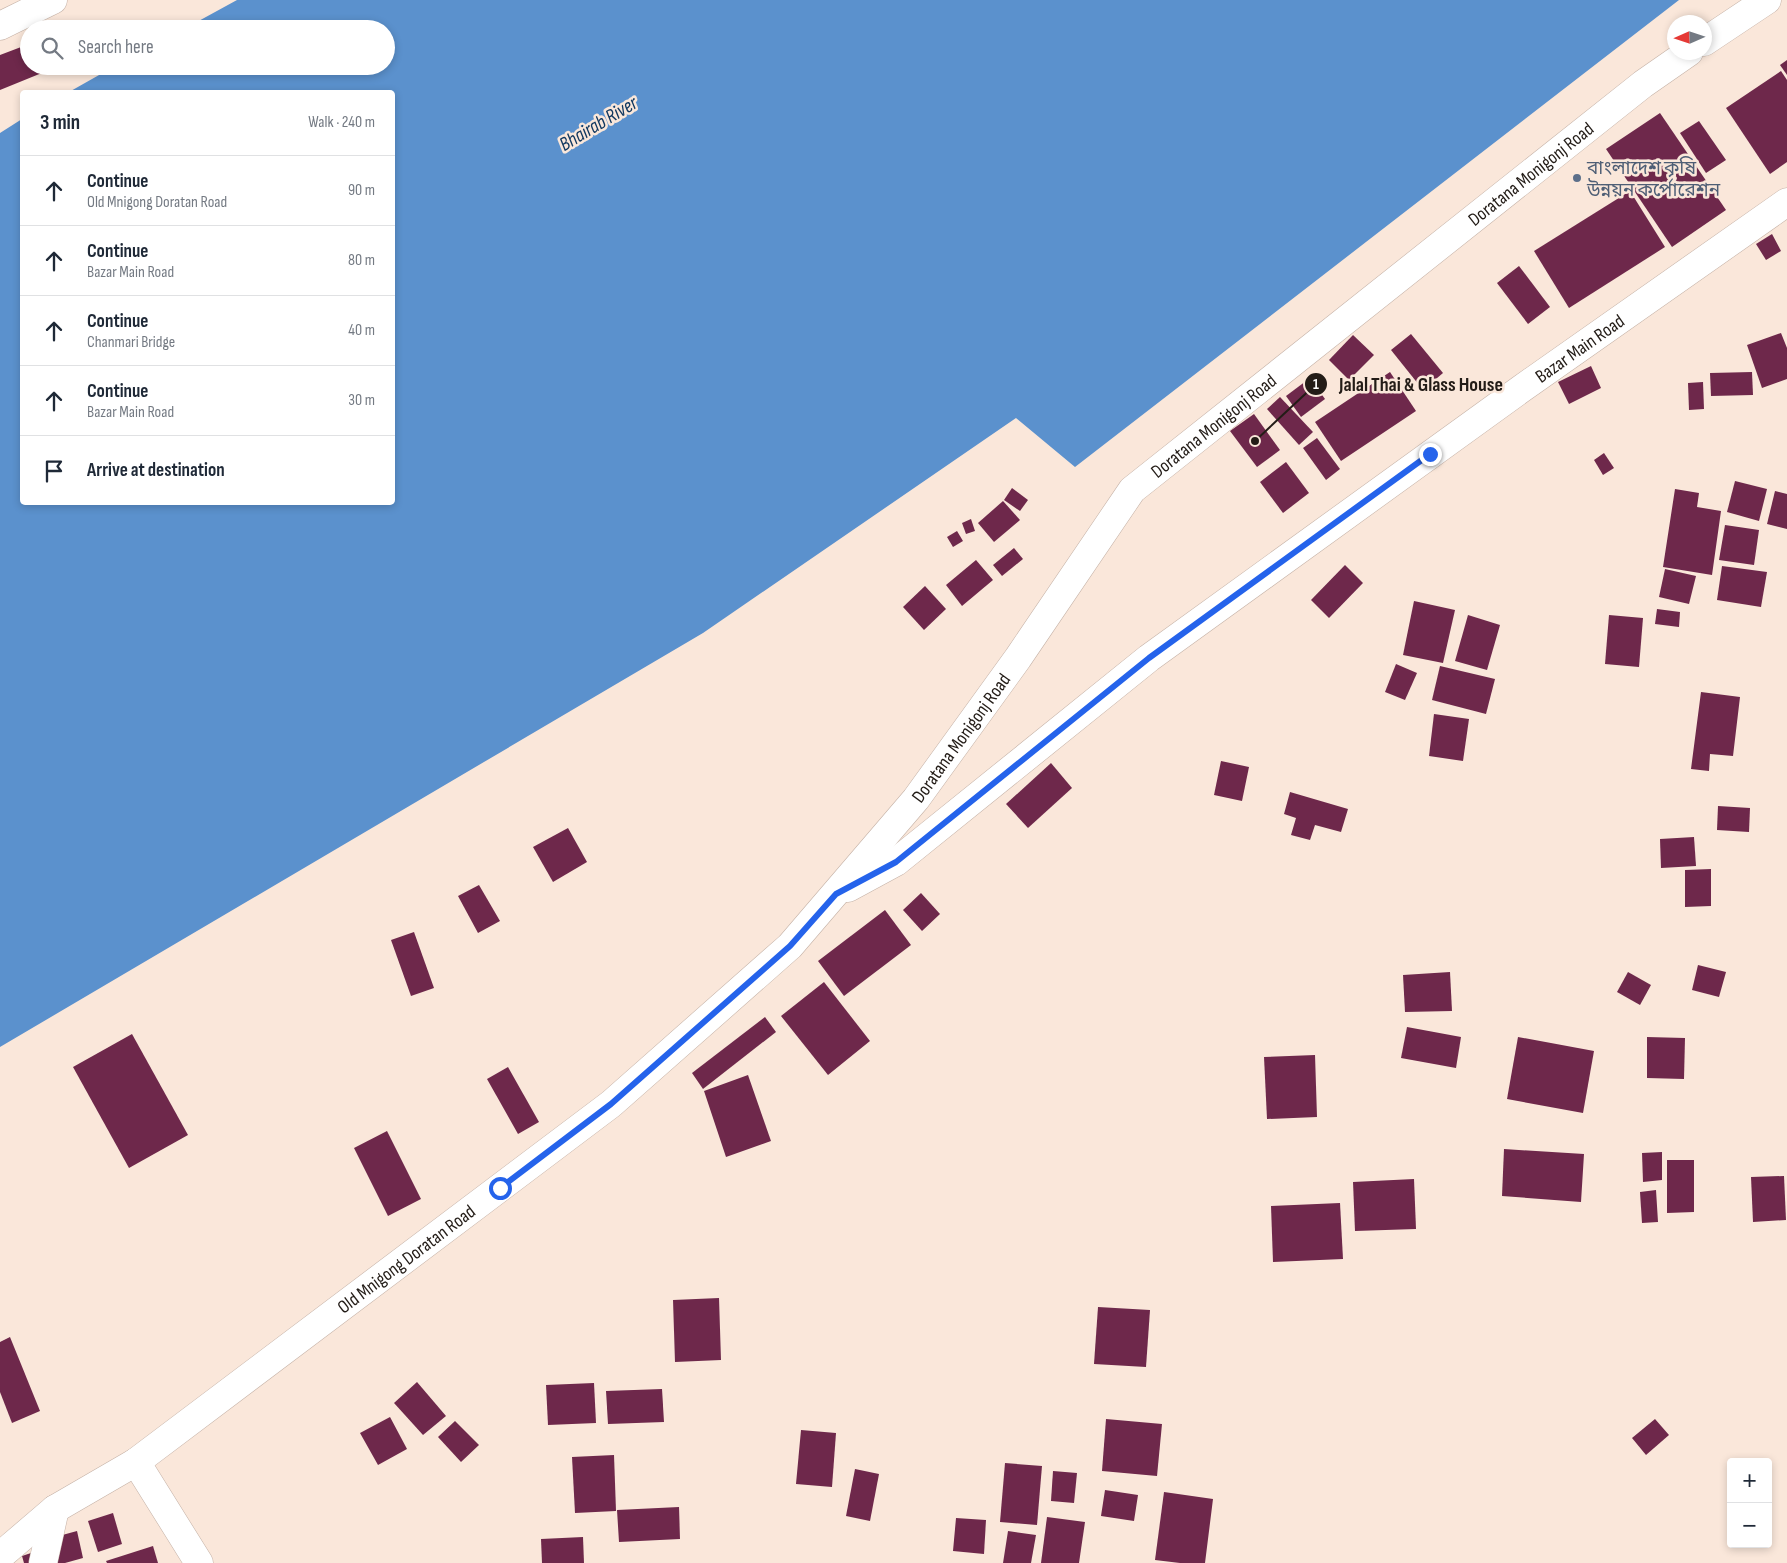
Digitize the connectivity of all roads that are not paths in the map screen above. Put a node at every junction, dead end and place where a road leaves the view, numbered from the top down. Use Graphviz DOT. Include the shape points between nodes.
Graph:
graph roads {
  1 [pos="53,0"];
  2 [pos="1767,0"];
  3 [pos="0,26"];
  4 [pos="1712,37"];
  5 [pos="1678,60"];
  6 [pos="1787,202"];
  7 [pos="836,894"];
  8 [pos="136,1462"];
  9 [pos="55,1509"];
  10 [pos="0,1556"];
  11 [pos="42,1563"];
  12 [pos="200,1563"];
  1 -- 3 [label="main road"];
  2 -- 4 [label="main road"];
  5 -- 7 [label="main road, Doratana Monigonj Road" via="1643,84 1132,490 1018,658 916,799"];
  6 -- 7 [label="main road, Bazar Main Road" via="1520,389 1149,658 896,862"];
  7 -- 8 [label="main road, Old Mnigong Doratan Road" via="790,946 611,1104"];
  8 -- 9 [label="main road, Old Mnigong Doratan Road"];
  8 -- 12 [label="main road"];
  9 -- 10 [label="main road, Old Mnigong Doratan Road"];
  9 -- 11 [label="main road"];
}
